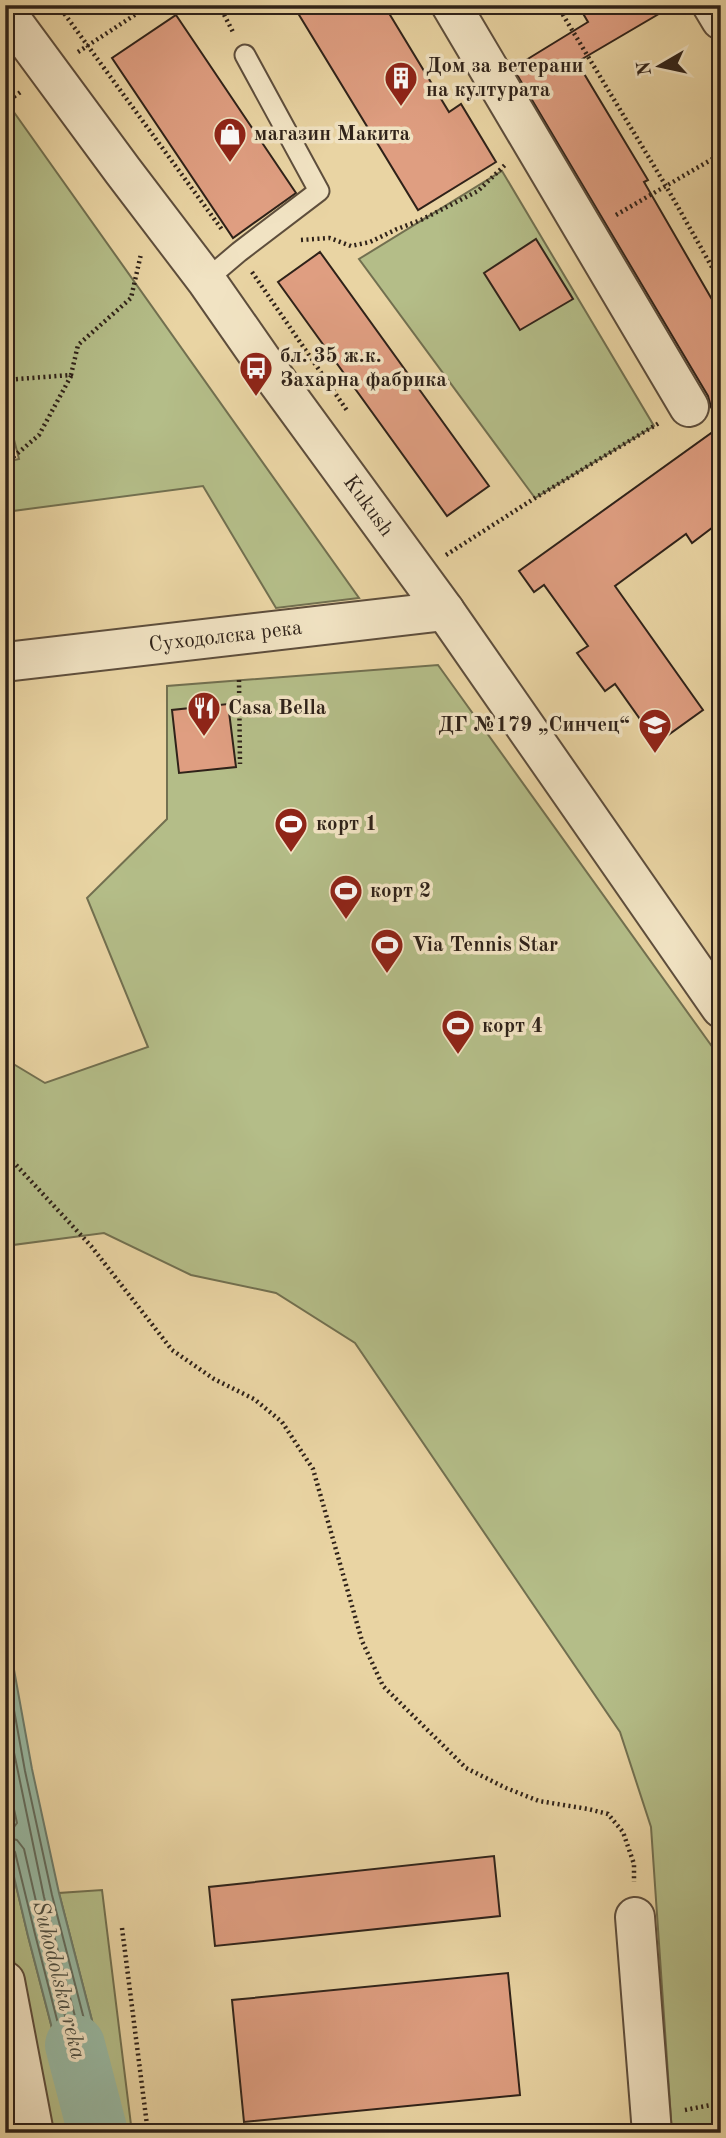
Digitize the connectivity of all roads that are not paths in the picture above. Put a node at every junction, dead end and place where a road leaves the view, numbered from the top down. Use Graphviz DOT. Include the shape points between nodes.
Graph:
graph roads {
  1 [pos="712,5"];
  2 [pos="461,9"];
  3 [pos="5,11"];
  4 [pos="721,20"];
  5 [pos="245,55"];
  6 [pos="206,280"];
  7 [pos="689,407"];
  8 [pos="445,611"];
  9 [pos="5,662"];
  10 [pos="721,1008"];
  11 [pos="635,1917"];
  12 [pos="5,1981"];
  13 [pos="34,2133"];
  14 [pos="652,2133"];
  1 -- 4 [label="street"];
  2 -- 7 [label="street" via="530,140"];
  3 -- 6 [label="street, Kukush"];
  5 -- 6 [label="lane" via="318,191"];
  6 -- 8 [label="street, Kukush" via="265,366 434,557"];
  8 -- 9 [label="street, Суходолска река"];
  8 -- 10 [label="street, Kukush"];
  11 -- 14 [label="street"];
  12 -- 13 [label="street"];
}
